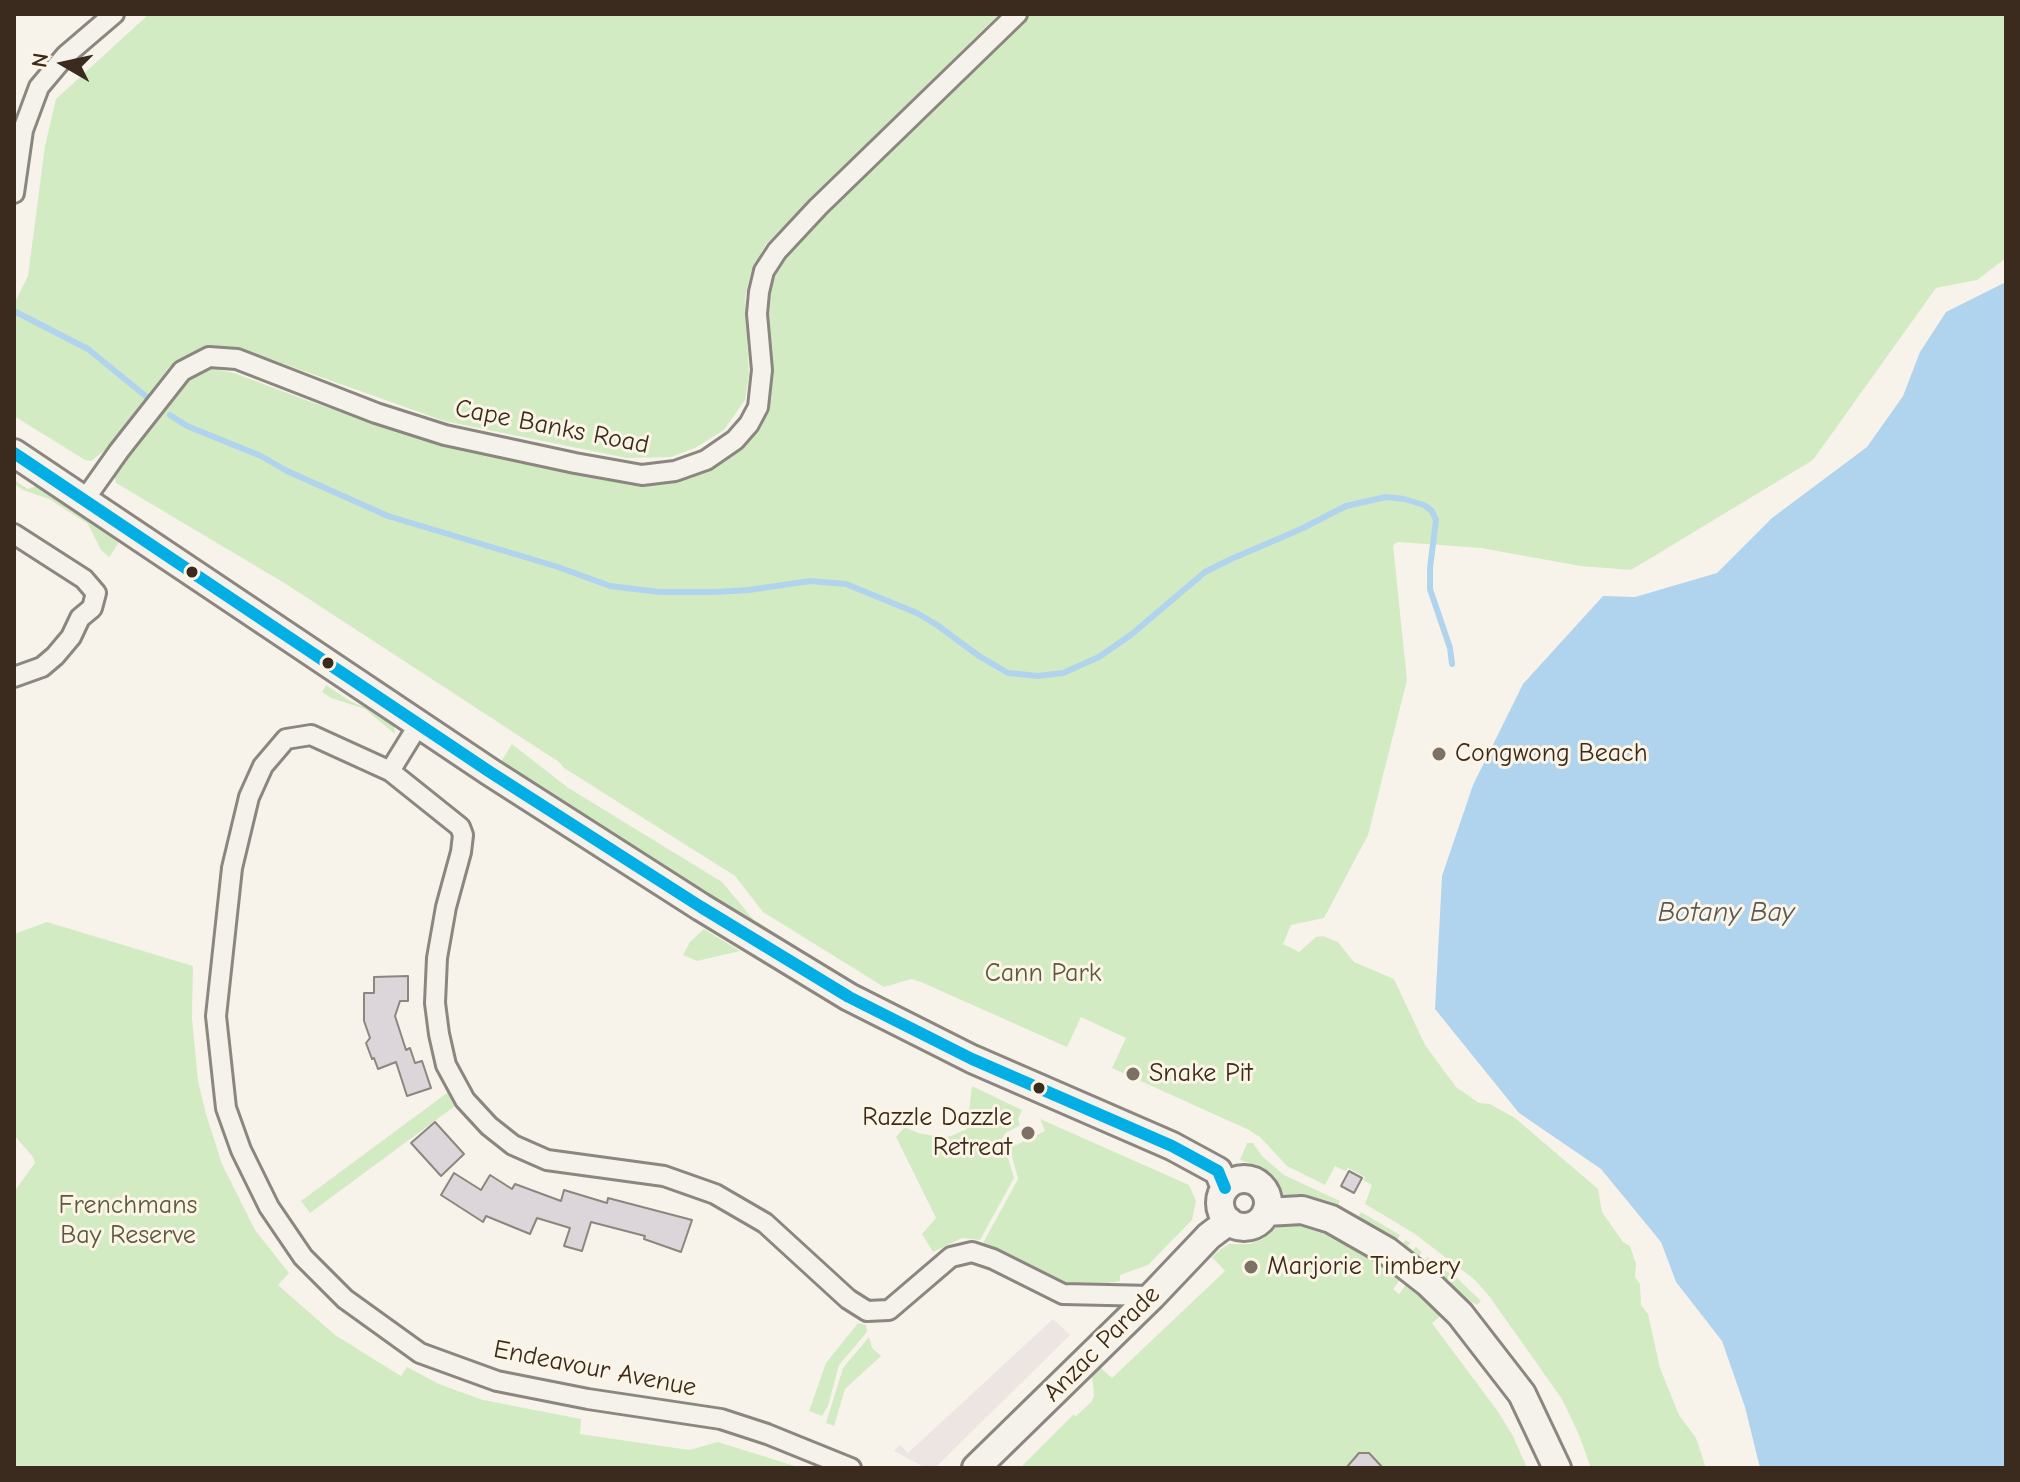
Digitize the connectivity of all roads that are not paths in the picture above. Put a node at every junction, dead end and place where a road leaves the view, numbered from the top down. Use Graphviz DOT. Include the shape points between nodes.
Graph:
graph roads {
  1 [pos="114,14"];
  2 [pos="1017,14"];
  3 [pos="14,193"];
  4 [pos="14,453"];
  5 [pos="85,499"];
  6 [pos="14,534"];
  7 [pos="14,677"];
  8 [pos="419,724"];
  9 [pos="390,771"];
  10 [pos="1225,1188"];
  11 [pos="1266,1212"];
  12 [pos="1229,1221"];
  13 [pos="1152,1296"];
  14 [pos="851,1468"];
  15 [pos="976,1468"];
  16 [pos="1557,1468"];
  1 -- 3 [label="street" via="66,55 39,87 23,130"];
  2 -- 5 [label="street, Cape Banks Road" via="777,251 759,292 758,407 735,440 706,460 642,475 575,463 445,435 237,359 209,357 182,371"];
  4 -- 5 [label="main road"];
  5 -- 8 [label="main road"];
  6 -- 7 [label="street" via="84,579 96,593 92,608 55,656"];
  8 -- 9 [label="street"];
  8 -- 10 [label="main road" via="849,997 972,1059 1172,1146 1218,1171"];
  9 -- 13 [label="street, Endeavour Avenue" via="455,821 463,835 437,958 439,1034 446,1065 465,1100 513,1145 547,1160 664,1176 715,1194 765,1223 867,1311 889,1310 964,1252 981,1254 1063,1294"];
  9 -- 14 [label="street, Endeavour Avenue" via="311,735 286,739 263,766 249,797 232,868 216,1016 226,1108 269,1207 303,1257 345,1299 420,1353 497,1381 721,1419"];
  10 -- 11 [label="main road" via="1237,1179 1256,1182 1266,1193"];
  10 -- 12 [label="main road" via="1220,1205"];
  11 -- 12 [label="main road" via="1250,1226"];
  11 -- 16 [label="main road" via="1307,1211 1347,1226 1449,1301 1522,1394"];
  12 -- 13 [label="main road, Anzac Parade"];
  13 -- 15 [label="main road, Anzac Parade"];
}
